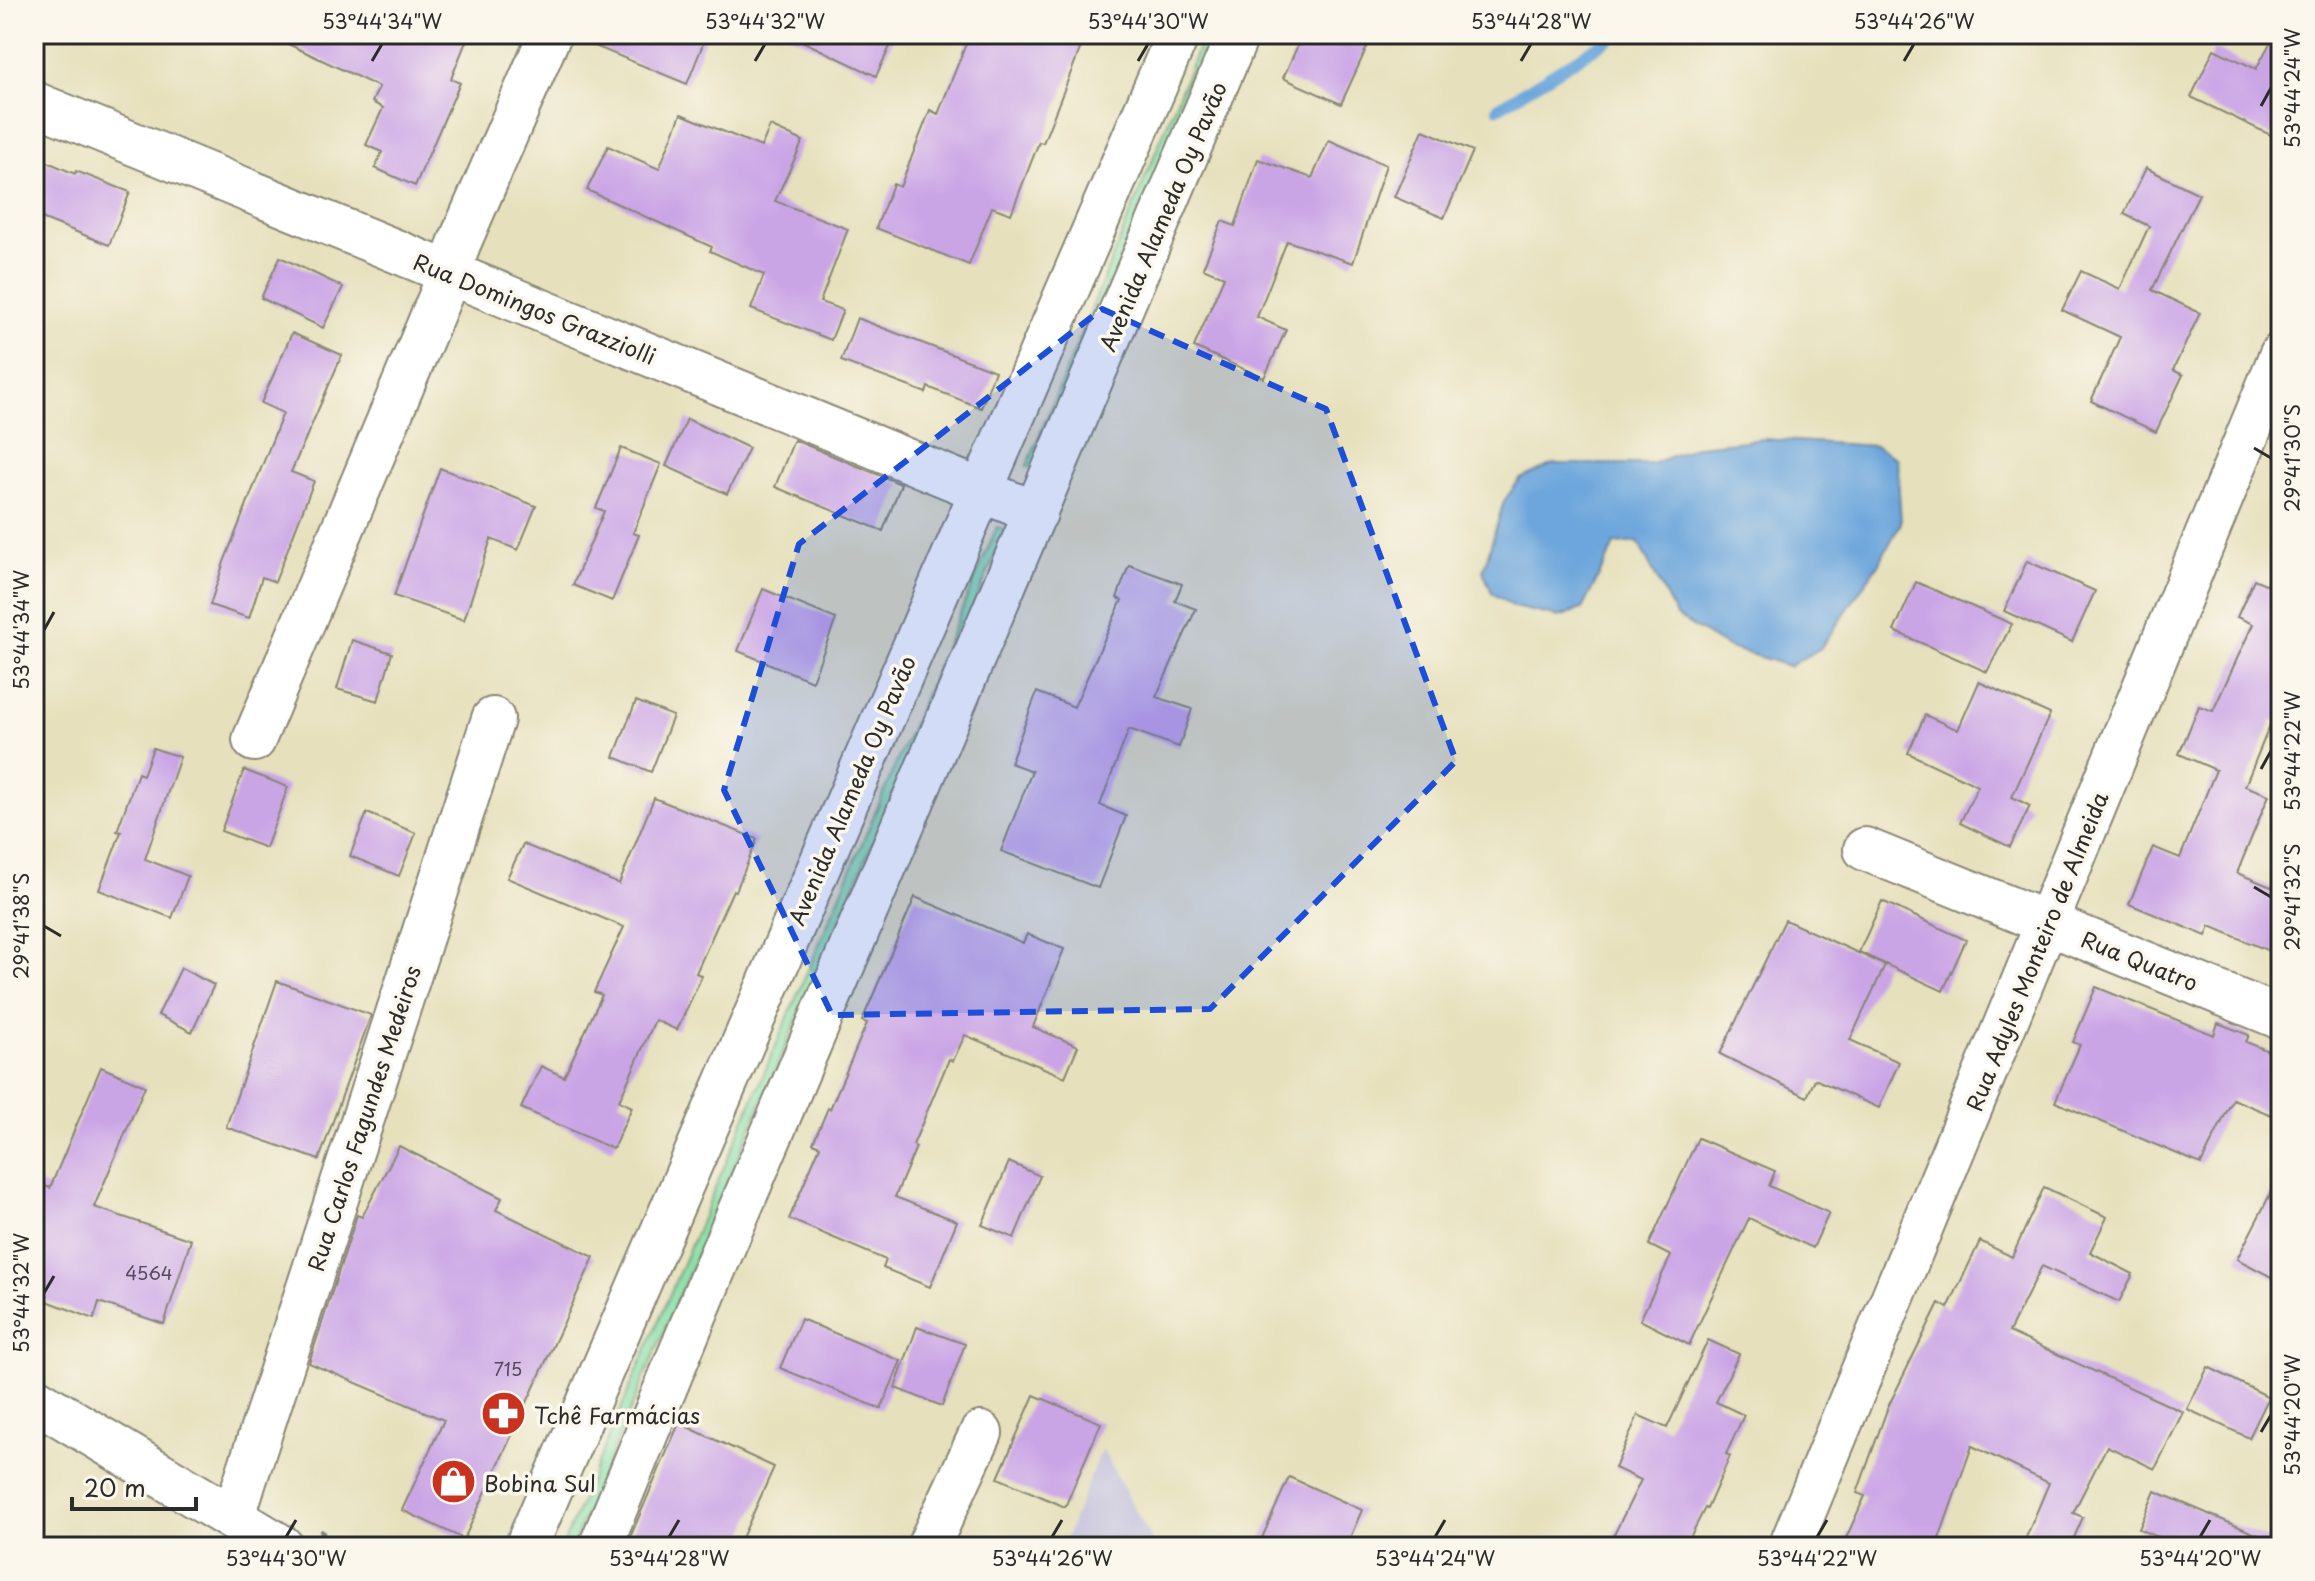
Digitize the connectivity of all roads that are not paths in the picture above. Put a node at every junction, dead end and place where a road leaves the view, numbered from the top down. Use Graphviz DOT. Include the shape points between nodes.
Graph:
graph roads {
  1 [pos="550,34"];
  2 [pos="1178,34"];
  3 [pos="1238,34"];
  4 [pos="34,103"];
  5 [pos="450,273"];
  6 [pos="2281,354"];
  7 [pos="981,489"];
  8 [pos="1036,513"];
  9 [pos="493,719"];
  10 [pos="254,740"];
  11 [pos="1865,849"];
  12 [pos="2047,923"];
  13 [pos="2281,1018"];
  14 [pos="34,1399"];
  15 [pos="981,1433"];
  16 [pos="233,1518"];
  17 [pos="281,1547"];
  18 [pos="526,1547"];
  19 [pos="600,1547"];
  20 [pos="928,1547"];
  21 [pos="1790,1547"];
  1 -- 5 [label="street"];
  2 -- 7 [label="street, Avenida Alameda Oy Pavão"];
  3 -- 8 [label="street, Avenida Alameda Oy Pavão"];
  4 -- 5 [label="street, Rua Domingos Grazziolli"];
  5 -- 7 [label="street, Rua Domingos Grazziolli"];
  5 -- 10 [label="street"];
  6 -- 12 [label="street, Rua Adyles Monteiro de Almeida"];
  7 -- 8 [label="street, Rua Domingos Grazziolli"];
  7 -- 18 [label="street, Avenida Alameda Oy Pavão"];
  8 -- 19 [label="street, Avenida Alameda Oy Pavão"];
  9 -- 16 [label="street, Rua Carlos Fagundes Medeiros"];
  11 -- 12 [label="street, Rua Quatro"];
  12 -- 13 [label="street, Rua Quatro"];
  12 -- 21 [label="street, Rua Adyles Monteiro de Almeida"];
  14 -- 16 [label="highway"];
  15 -- 20 [label="street"];
  16 -- 17 [label="highway"];
}
